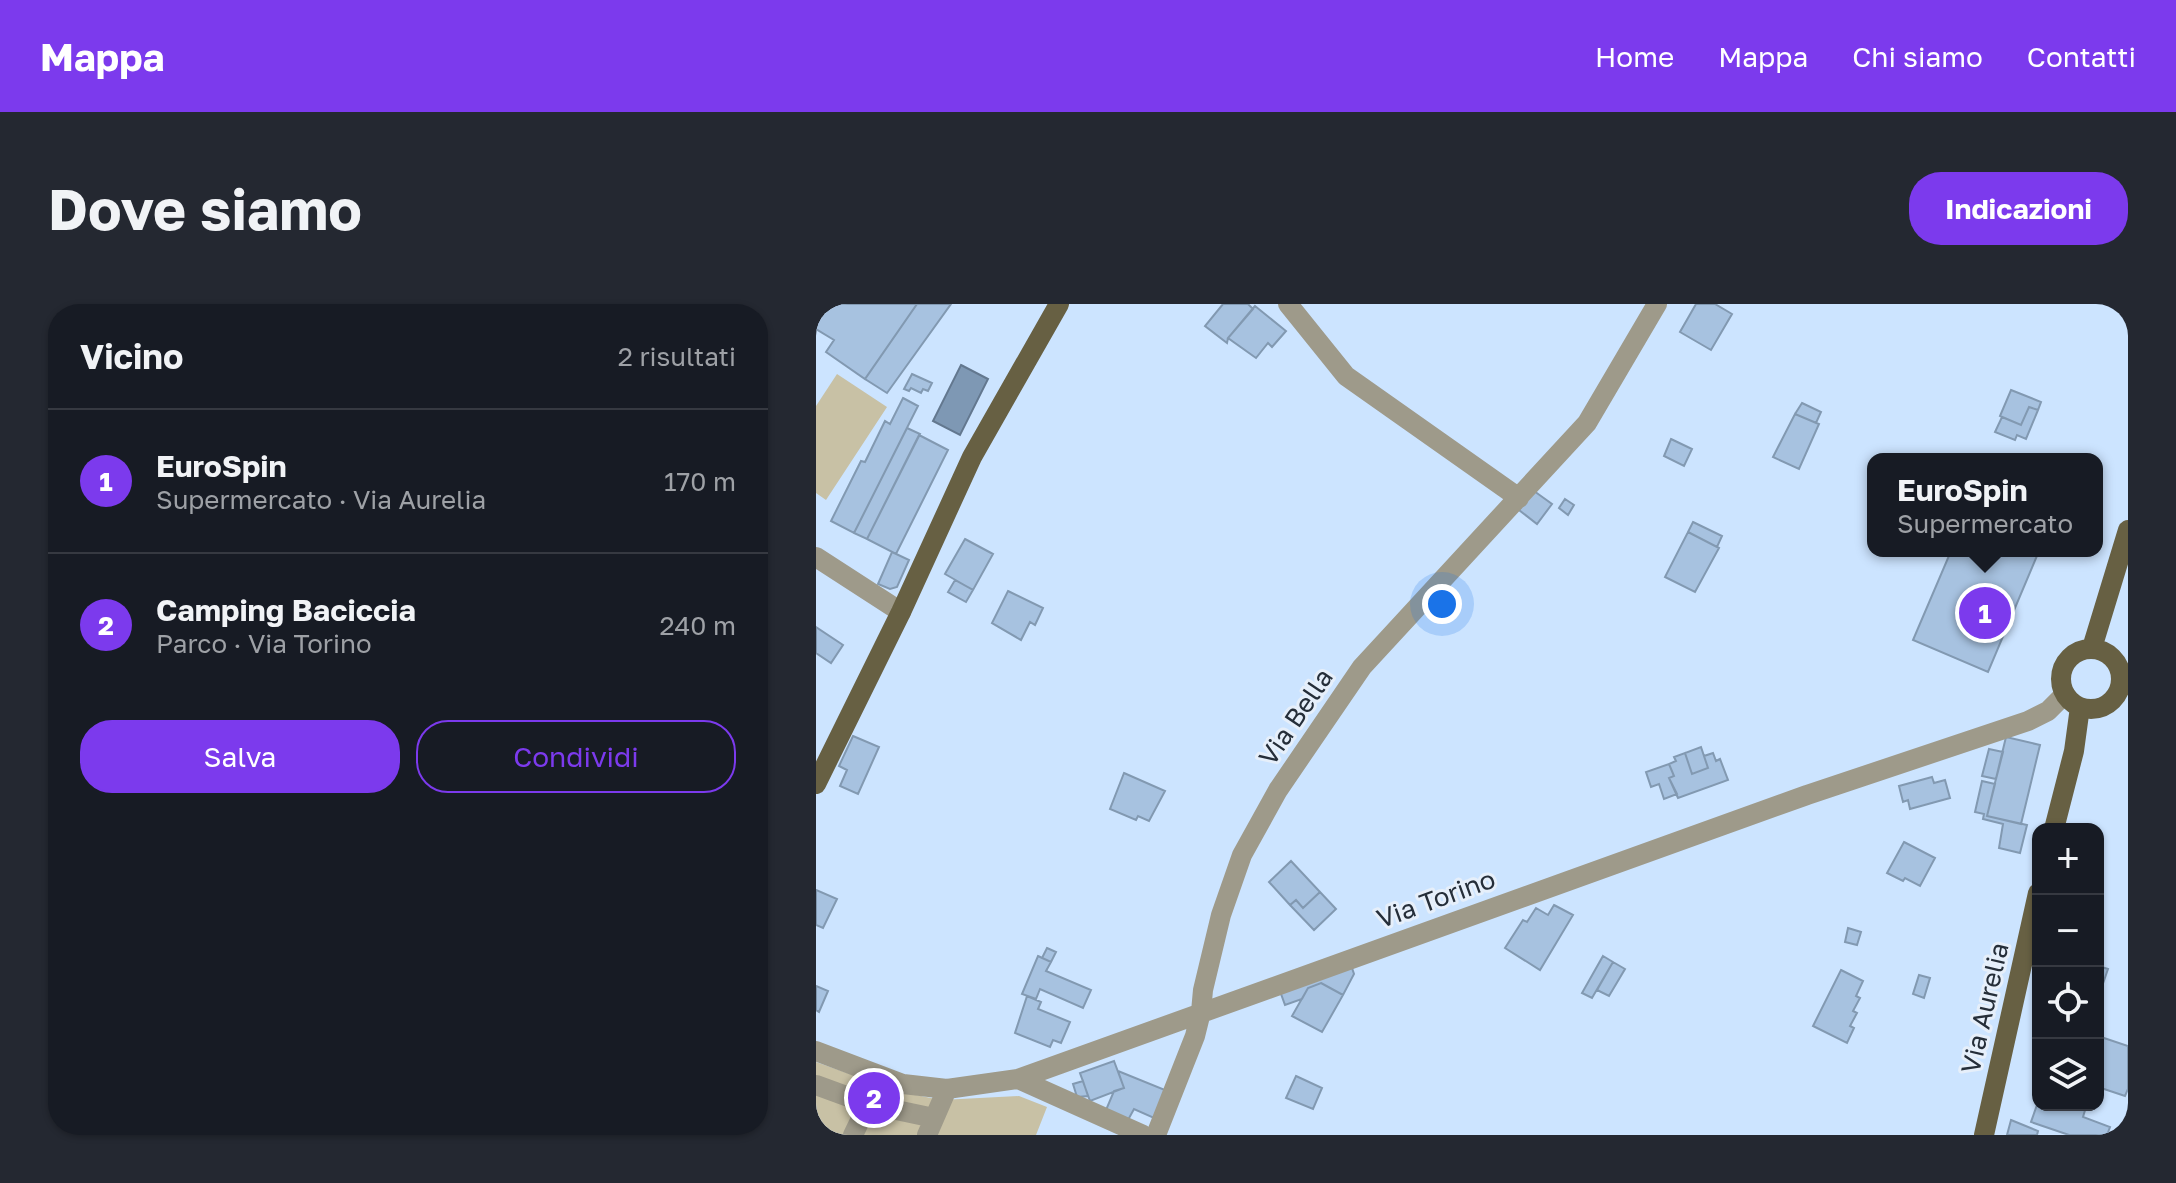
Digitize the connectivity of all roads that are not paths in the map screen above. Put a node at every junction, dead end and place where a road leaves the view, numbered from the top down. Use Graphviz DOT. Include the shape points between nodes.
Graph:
graph roads {
  1 [pos="1059,304"];
  2 [pos="1288,304"];
  3 [pos="1657,304"];
  4 [pos="1519,498"];
  5 [pos="2128,530"];
  6 [pos="816,557"];
  7 [pos="901,612"];
  8 [pos="2092,648"];
  9 [pos="2125,685"];
  10 [pos="2072,701"];
  11 [pos="816,784"];
  12 [pos="2056,823"];
  13 [pos="2038,895"];
  14 [pos="1201,1012"];
  15 [pos="816,1051"];
  16 [pos="1018,1079"];
  17 [pos="816,1085"];
  18 [pos="947,1089"];
  19 [pos="868,1104"];
  20 [pos="930,1127"];
  21 [pos="853,1135"];
  22 [pos="1143,1135"];
  23 [pos="1156,1135"];
  24 [pos="1984,1135"];
  1 -- 7 [label="main road" via="972,457"];
  2 -- 4 [label="street" via="1346,376"];
  3 -- 4 [label="street, Via Bella" via="1587,423"];
  4 -- 14 [label="street, Via Bella" via="1362,667 1278,790 1242,855 1221,915"];
  5 -- 8 [label="main road"];
  6 -- 7 [label="street"];
  7 -- 11 [label="main road"];
  8 -- 9 [label="main road" via="2103,650 2118,664"];
  8 -- 10 [label="main road" via="2065,663 2061,684"];
  9 -- 10 [label="main road" via="2101,708"];
  10 -- 12 [label="main road" via="2074,751"];
  10 -- 14 [label="street, Via Torino" via="2028,721"];
  13 -- 24 [label="main road, Via Aurelia"];
  14 -- 16 [label="street, Via Torino"];
  14 -- 23 [label="street, Via Bella"];
  15 -- 18 [label="street, Via Torino" via="903,1084"];
  16 -- 18 [label="street, Via Torino"];
  16 -- 22 [label="street"];
  17 -- 19 [label="street"];
  18 -- 20 [label="street"];
  19 -- 20 [label="street"];
  19 -- 21 [label="street"];
}
